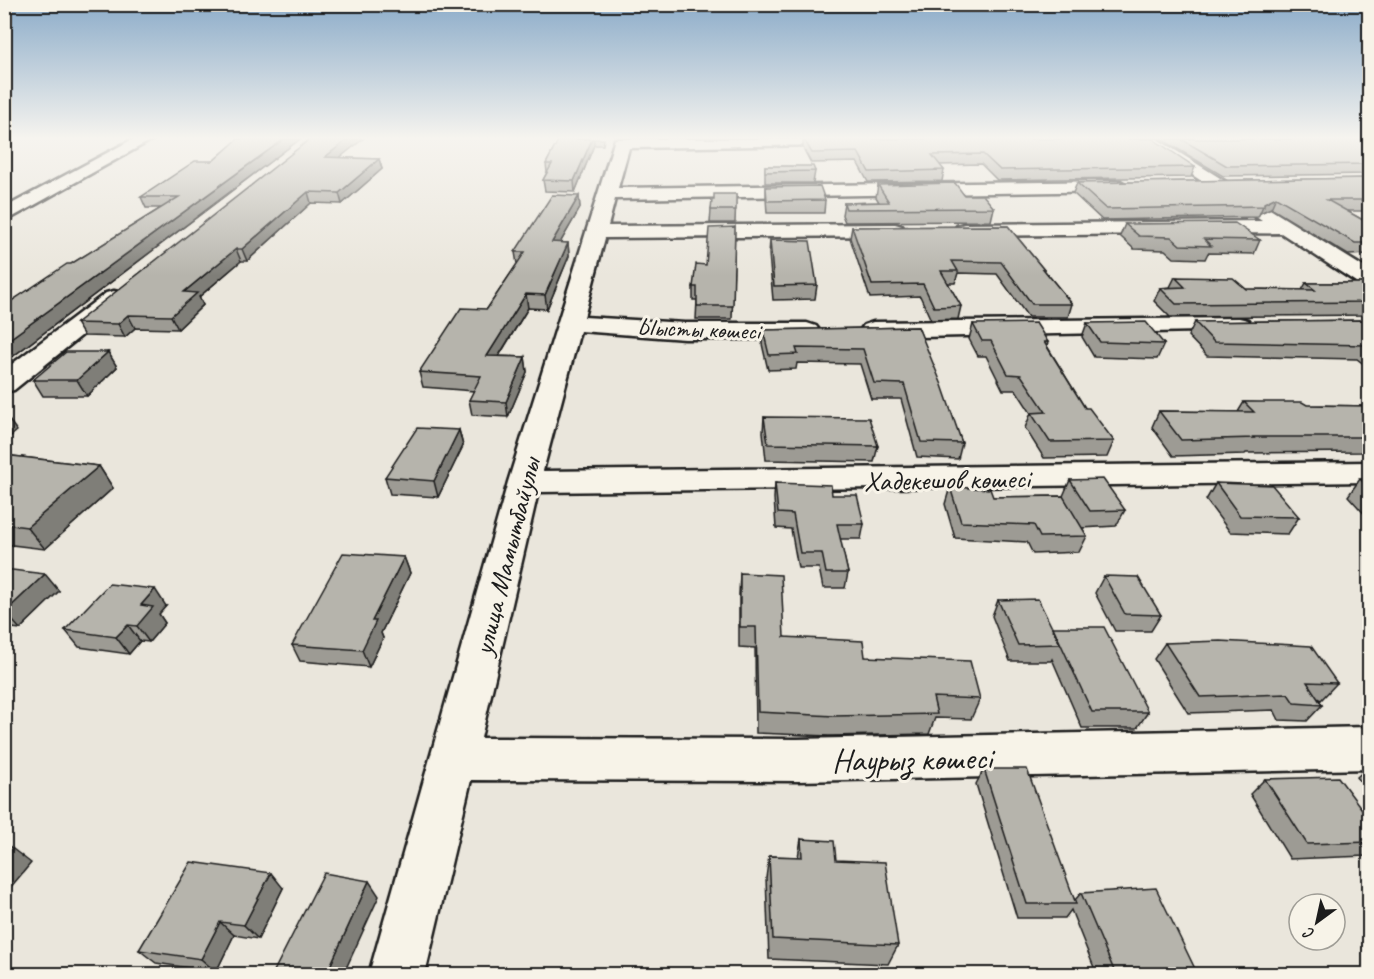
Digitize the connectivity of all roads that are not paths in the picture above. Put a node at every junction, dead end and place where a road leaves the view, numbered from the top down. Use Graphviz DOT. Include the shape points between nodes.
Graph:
graph roads {
  1 [pos="61,185"];
  2 [pos="609,185"];
  3 [pos="1143,185"];
  4 [pos="1220,185"];
  5 [pos="606,194"];
  6 [pos="4,216"];
  7 [pos="1288,227"];
  8 [pos="918,230"];
  9 [pos="942,230"];
  10 [pos="597,232"];
  11 [pos="1370,281"];
  12 [pos="126,288"];
  13 [pos="568,323"];
  14 [pos="1263,325"];
  15 [pos="4,384"];
  16 [pos="1370,472"];
  17 [pos="524,482"];
  18 [pos="1370,748"];
  19 [pos="454,759"];
  20 [pos="397,975"];
  1 -- 6 [label="street"];
  2 -- 5 [label="street, улица Мамытбайулы"];
  3 -- 5 [label="street"];
  4 -- 7 [label="street"];
  5 -- 10 [label="street, улица Мамытбайулы"];
  7 -- 9 [label="street"];
  7 -- 11 [label="street"];
  8 -- 10 [label="street"];
  10 -- 13 [label="street, улица Мамытбайулы"];
  12 -- 15 [label="street"];
  13 -- 14 [label="street, Ыысты көшесі" via="696,331"];
  13 -- 17 [label="street, улица Мамытбайулы"];
  16 -- 17 [label="street, Хадекешов көшесі"];
  17 -- 19 [label="street, улица Мамытбайулы"];
  18 -- 19 [label="street, Наурыз көшесі" via="797,760"];
  19 -- 20 [label="street, улица Мамытбайулы"];
}
